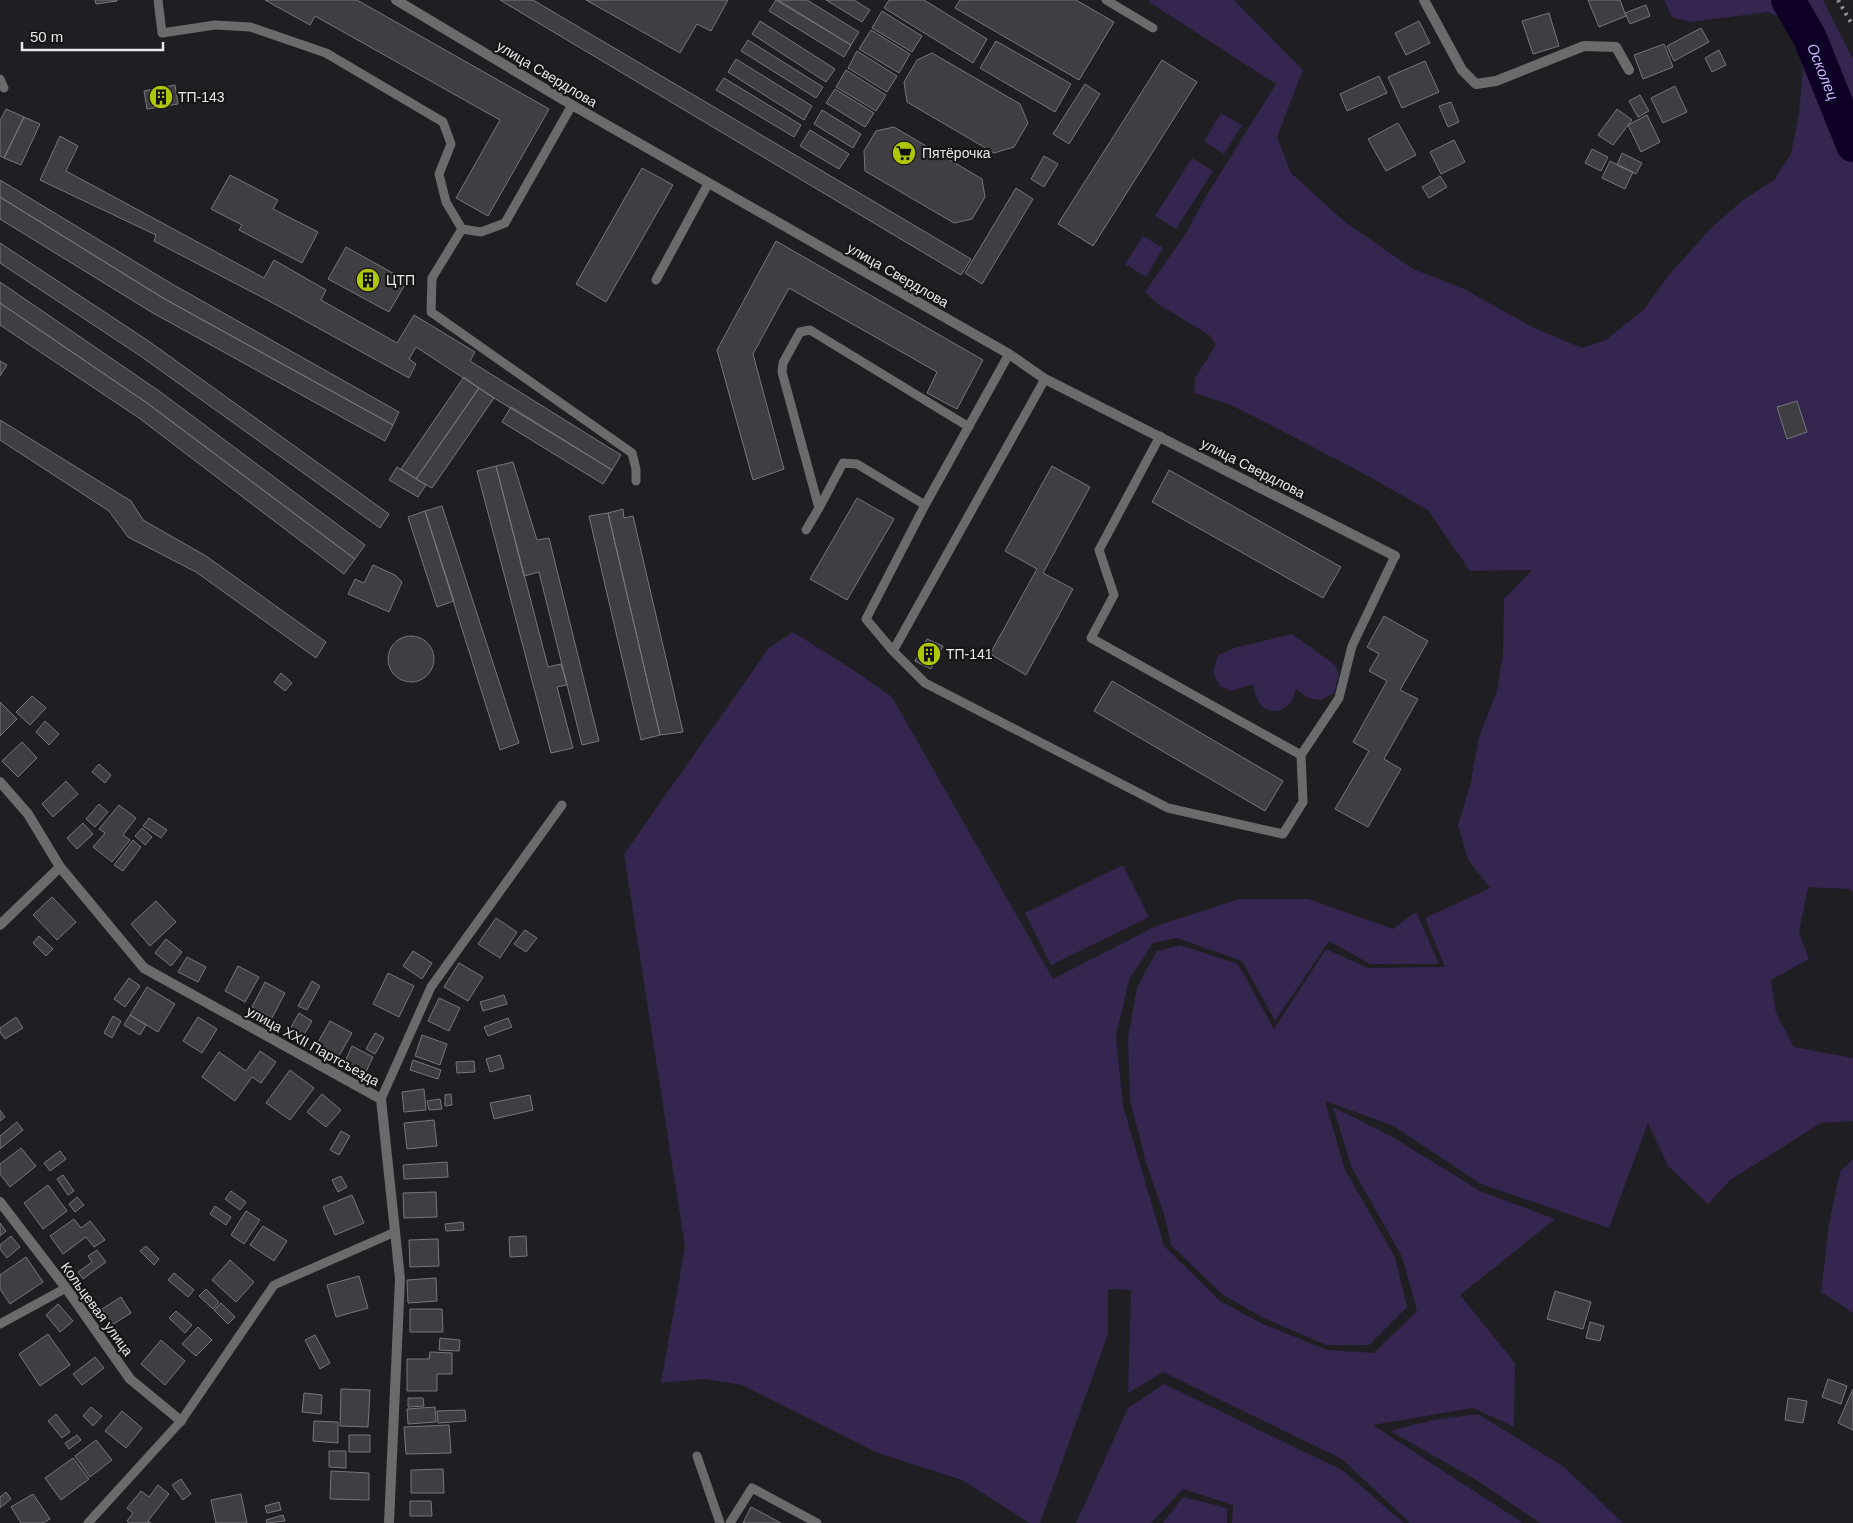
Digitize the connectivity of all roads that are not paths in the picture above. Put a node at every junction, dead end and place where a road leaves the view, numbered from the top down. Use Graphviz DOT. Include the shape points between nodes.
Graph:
graph roads {
  1 [pos="158,0"];
  2 [pos="396,0"];
  3 [pos="1106,0"];
  4 [pos="1424,0"];
  5 [pos="1153,28"];
  6 [pos="1629,70"];
  7 [pos="0,80"];
  8 [pos="4,88"];
  9 [pos="572,105"];
  10 [pos="708,184"];
  11 [pos="462,229"];
  12 [pos="656,280"];
  13 [pos="1009,354"];
  14 [pos="1045,379"];
  15 [pos="969,427"];
  16 [pos="1160,436"];
  17 [pos="636,481"];
  18 [pos="925,505"];
  19 [pos="819,508"];
  20 [pos="806,530"];
  21 [pos="1396,556"];
  22 [pos="893,651"];
  23 [pos="1301,754"];
  24 [pos="0,782"];
  25 [pos="562,805"];
  26 [pos="60,867"];
  27 [pos="0,925"];
  28 [pos="381,1099"];
  29 [pos="0,1202"];
  30 [pos="395,1232"];
  31 [pos="66,1288"];
  32 [pos="0,1324"];
  33 [pos="181,1421"];
  34 [pos="697,1456"];
  35 [pos="88,1523"];
  36 [pos="389,1523"];
  37 [pos="720,1523"];
  38 [pos="730,1523"];
  39 [pos="817,1523"];
  1 -- 11 [label="lane" via="162,33 215,25 250,26 326,53 443,122 451,144 439,174 446,202"];
  2 -- 9 [label="street, улица Свердлова"];
  3 -- 5 [label="lane"];
  4 -- 6 [label="street" via="1462,70 1476,84 1496,81 1584,46 1616,47"];
  7 -- 8 [label="lane"];
  9 -- 10 [label="street, улица Свердлова"];
  9 -- 11 [label="lane" via="505,223 480,232"];
  10 -- 12 [label="lane"];
  10 -- 13 [label="street, улица Свердлова"];
  11 -- 17 [label="lane" via="432,278 431,312 632,453"];
  13 -- 14 [label="street, улица Свердлова"];
  13 -- 15 [label="lane"];
  14 -- 16 [label="street, улица Свердлова"];
  14 -- 22 [label="lane"];
  15 -- 18 [label="lane"];
  15 -- 19 [label="lane" via="810,330 800,332 783,363 782,372"];
  16 -- 21 [label="street, улица Свердлова"];
  16 -- 23 [label="lane" via="1099,550 1114,595 1091,638"];
  18 -- 19 [label="lane" via="857,464 843,463"];
  18 -- 22 [label="lane" via="866,618"];
  19 -- 20 [label="lane"];
  21 -- 23 [label="lane" via="1352,646 1339,698"];
  22 -- 23 [label="lane" via="925,683 1168,808 1283,834 1303,802"];
  24 -- 26 [label="street, улица XXII Партсъезда" via="28,814"];
  25 -- 28 [label="lane" via="431,987"];
  26 -- 27 [label="street"];
  26 -- 28 [label="street, улица XXII Партсъезда" via="144,968"];
  28 -- 30 [label="street, улица XXII Партсъезда"];
  29 -- 31 [label="street, Кольцевая улица"];
  30 -- 33 [label="lane" via="274,1284"];
  30 -- 36 [label="street, улица XXII Партсъезда" via="400,1279"];
  31 -- 32 [label="lane"];
  31 -- 33 [label="street, Кольцевая улица" via="130,1379"];
  33 -- 35 [label="lane"];
  34 -- 37 [label="lane"];
  38 -- 39 [label="lane" via="752,1488"];
}
